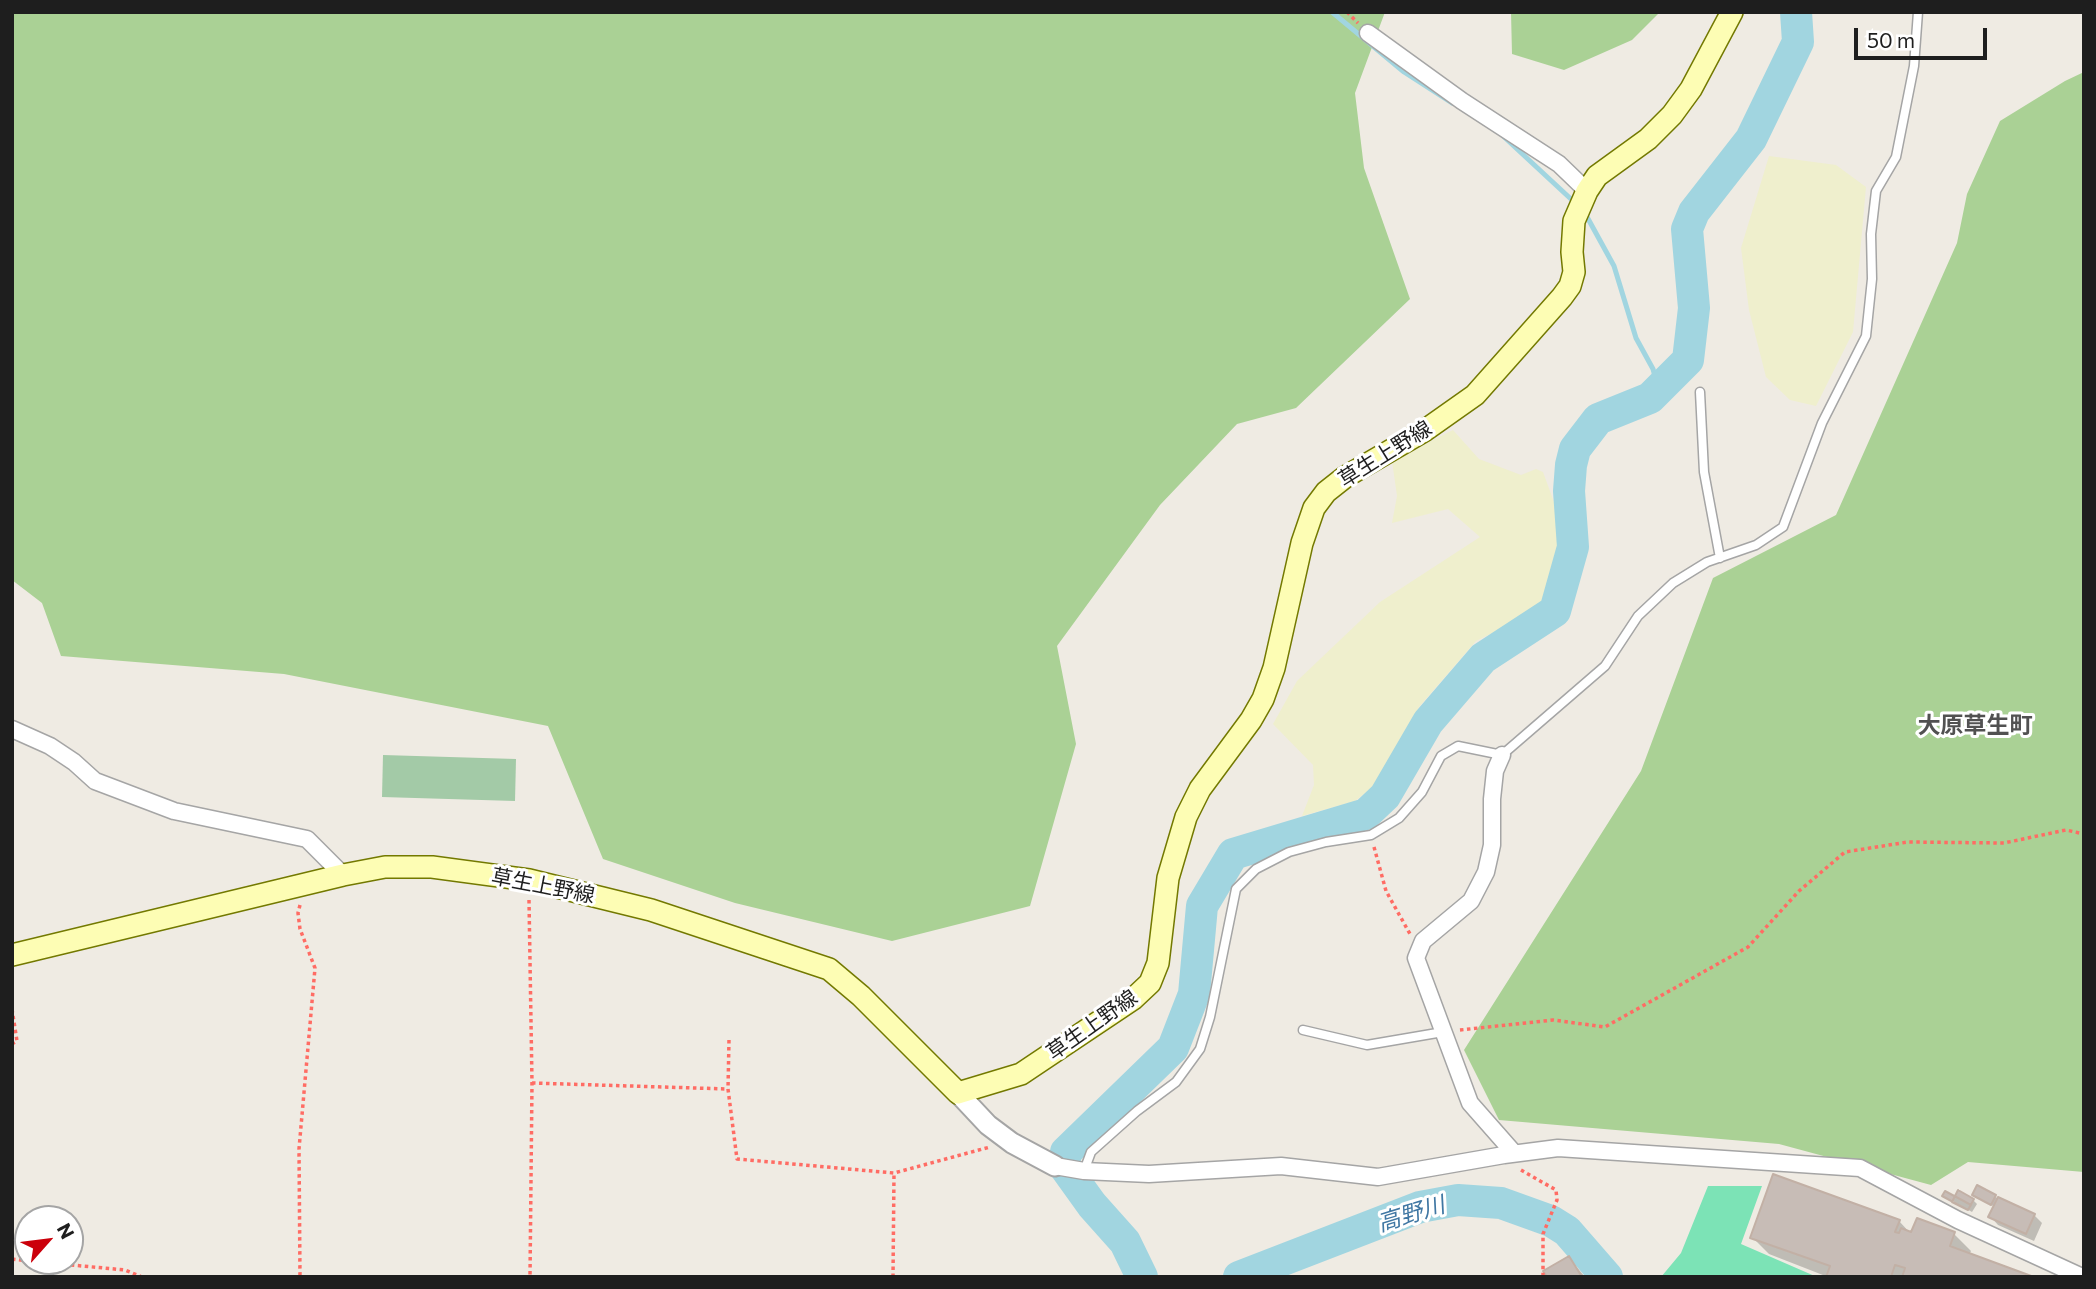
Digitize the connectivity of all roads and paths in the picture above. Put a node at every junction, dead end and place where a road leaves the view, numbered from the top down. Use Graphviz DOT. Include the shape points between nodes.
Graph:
graph roads {
  1 [pos="1731,12"];
  2 [pos="1917,12"];
  3 [pos="1368,33"];
  4 [pos="1587,191"];
  5 [pos="1700,392"];
  6 [pos="1720,558"];
  7 [pos="12,729"];
  8 [pos="1502,755"];
  9 [pos="2084,834"];
  10 [pos="1371,835"];
  11 [pos="343,875"];
  12 [pos="529,880"];
  13 [pos="307,885"];
  14 [pos="1419,951"];
  15 [pos="12,955"];
  16 [pos="12,1009"];
  17 [pos="1303,1030"];
  18 [pos="1443,1032"];
  19 [pos="729,1040"];
  20 [pos="12,1044"];
  21 [pos="532,1083"];
  22 [pos="728,1089"];
  23 [pos="958,1093"];
  24 [pos="1013,1143"];
  25 [pos="1514,1153"];
  26 [pos="1055,1166"];
  27 [pos="1084,1171"];
  28 [pos="894,1173"];
  29 [pos="84,1266"];
  30 [pos="142,1277"];
  31 [pos="300,1277"];
  32 [pos="530,1277"];
  33 [pos="893,1277"];
  34 [pos="1542,1277"];
  35 [pos="2082,1277"];
  1 -- 4 [label="main road, 草生上野線" via="1691,89 1672,115 1597,176"];
  2 -- 6 [label="lane" via="1914,66 1896,158 1877,191 1866,336 1822,423 1783,527 1756,545"];
  3 -- 4 [label="street" via="1559,164"];
  4 -- 23 [label="main road, 草生上野線" via="1574,221 1574,272 1562,297 1475,395 1345,477 1314,508 1301,543 1263,699 1200,789 1186,817 1168,878 1158,963 1150,983 1021,1074"];
  5 -- 6 [label="lane" via="1704,472"];
  6 -- 8 [label="lane" via="1673,583 1637,616 1605,666"];
  7 -- 11 [label="street" via="50,746 95,781 174,811 307,839"];
  8 -- 10 [label="lane" via="1458,746 1441,755 1422,792 1399,818"];
  8 -- 14 [label="street" via="1495,771 1492,845 1486,872 1471,901 1423,941"];
  9 -- 18 [label="path" via="2066,830 2004,843 1909,842 1845,852 1799,891 1748,947 1605,1027 1553,1020"];
  10 -- 14 [label="path" via="1386,891"];
  10 -- 27 [label="lane" via="1289,852 1256,869 1236,889 1210,1017 1199,1049 1176,1082 1091,1152"];
  11 -- 12 [label="main road, 草生上野線" via="385,867 432,867"];
  11 -- 13 [label="main road, 草生上野線"];
  12 -- 21 [label="path"];
  12 -- 23 [label="main road, 草生上野線" via="651,910 829,969"];
  13 -- 15 [label="main road, 草生上野線"];
  13 -- 31 [label="path" via="298,912 315,968 299,1149"];
  14 -- 18 [label="street" via="1416,957"];
  16 -- 20 [label="path" via="17,1041"];
  17 -- 18 [label="lane" via="1367,1045"];
  18 -- 25 [label="street" via="1470,1103"];
  19 -- 22 [label="path"];
  21 -- 22 [label="path"];
  21 -- 32 [label="path"];
  22 -- 28 [label="path" via="737,1159"];
  23 -- 24 [label="street"];
  24 -- 26 [label="street"];
  24 -- 28 [label="path"];
  25 -- 27 [label="street" via="1378,1177 1281,1166 1149,1174"];
  25 -- 34 [label="path" via="1522,1171 1556,1190 1557,1200 1543,1234"];
  25 -- 35 [label="street" via="1569,1149 1860,1168"];
  26 -- 27 [label="street"];
  28 -- 33 [label="path"];
  29 -- 30 [label="path" via="125,1270"];
}
